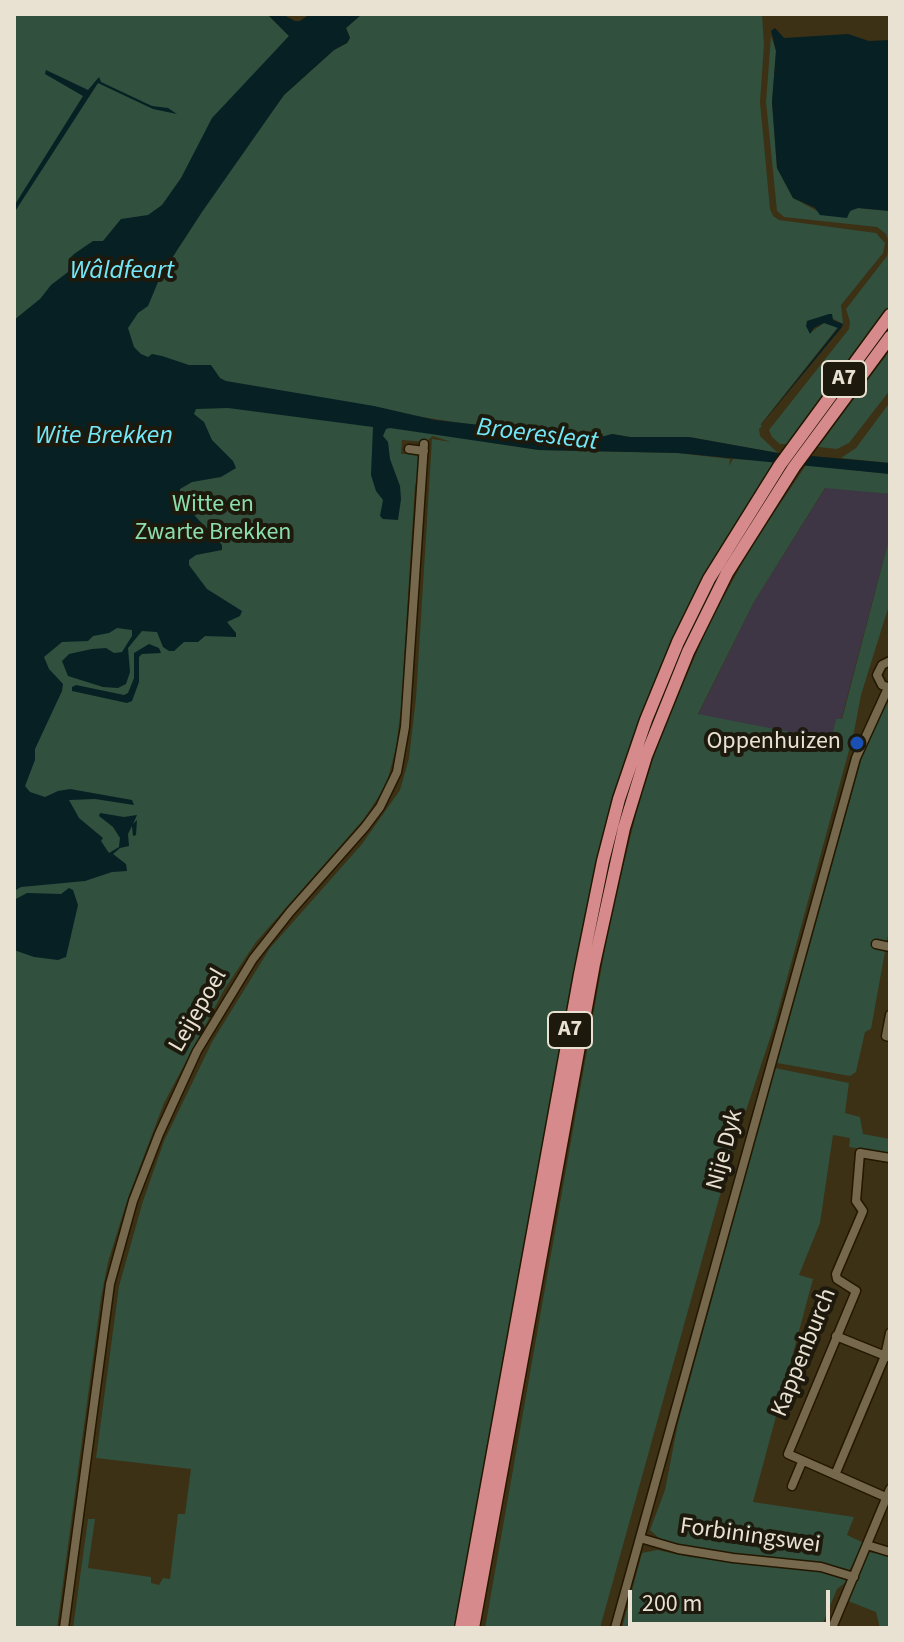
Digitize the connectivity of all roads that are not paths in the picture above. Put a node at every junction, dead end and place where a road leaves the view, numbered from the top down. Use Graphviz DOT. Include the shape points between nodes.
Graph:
graph roads {
  1 [pos="890,315"];
  2 [pos="890,337"];
  3 [pos="409,449"];
  4 [pos="890,661"];
  5 [pos="889,688"];
  6 [pos="876,944"];
  7 [pos="890,947"];
  8 [pos="890,1015"];
  9 [pos="890,1037"];
  10 [pos="890,1158"];
  11 [pos="890,1333"];
  12 [pos="836,1336"];
  13 [pos="888,1357"];
  14 [pos="802,1462"];
  15 [pos="835,1475"];
  16 [pos="792,1486"];
  17 [pos="889,1495"];
  18 [pos="640,1538"];
  19 [pos="867,1545"];
  20 [pos="890,1552"];
  21 [pos="854,1577"];
  22 [pos="64,1628"];
  23 [pos="461,1628"];
  24 [pos="473,1628"];
  25 [pos="615,1628"];
  26 [pos="832,1628"];
  1 -- 23 [label="highway, A7" via="780,465 709,579 646,720 619,799 577,990"];
  2 -- 24 [label="highway, A7" via="794,467 727,573 646,756 594,964"];
  3 -- 22 [label="street, Leijepoel" via="424,448 406,718 397,772 365,827 245,971 197,1051 159,1134 110,1284"];
  4 -- 5 [label="street" via="877,675"];
  5 -- 18 [label="street, Nije Dyk" via="856,758"];
  6 -- 7 [label="street"];
  8 -- 9 [label="street"];
  10 -- 12 [label="street, Kappenburch" via="860,1153 856,1201 863,1211 836,1274 856,1291"];
  11 -- 13 [label="street"];
  12 -- 13 [label="street"];
  12 -- 14 [label="street, Kappenburch" via="788,1449"];
  13 -- 15 [label="street"];
  14 -- 15 [label="street"];
  14 -- 16 [label="street"];
  15 -- 17 [label="street"];
  17 -- 19 [label="street"];
  18 -- 21 [label="street, Forbiningswei" via="678,1549 821,1567"];
  18 -- 25 [label="street, Nije Dyk"];
  19 -- 20 [label="street"];
  19 -- 21 [label="street"];
  21 -- 26 [label="street"];
}
